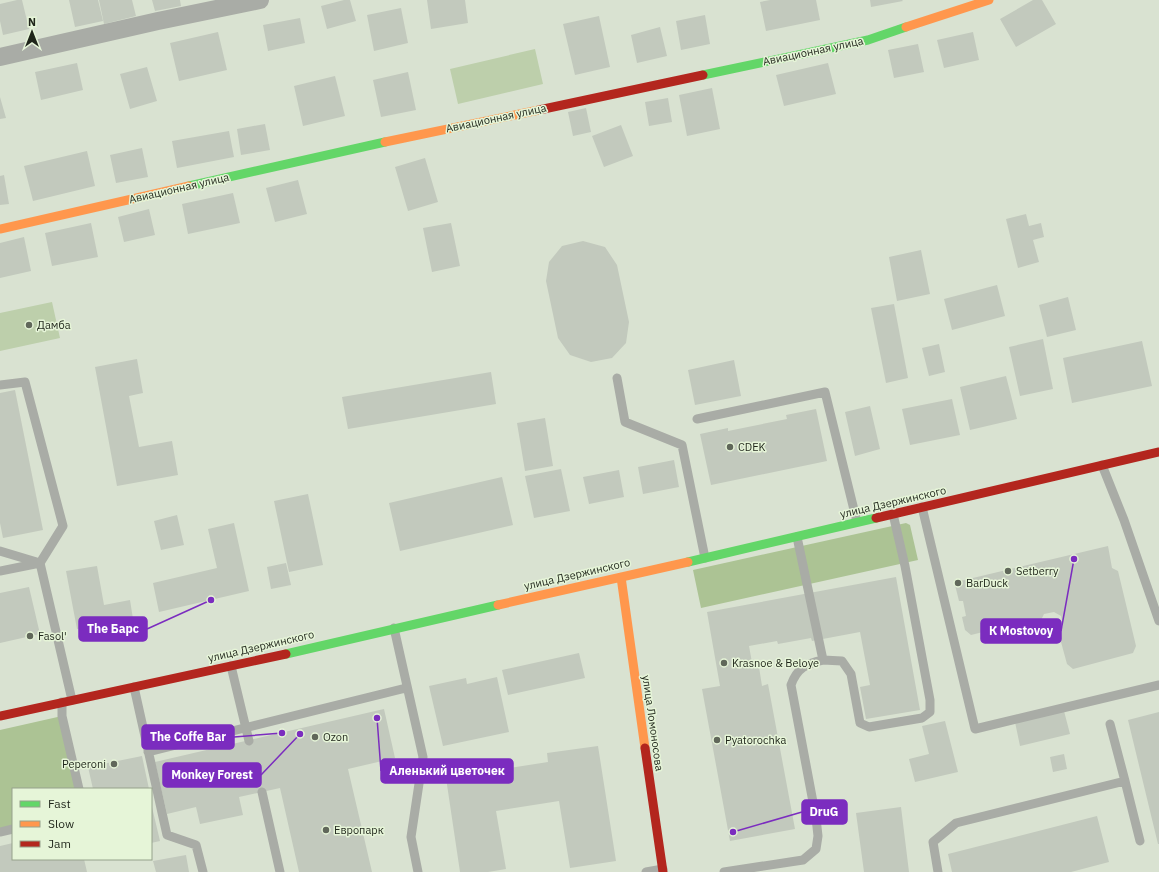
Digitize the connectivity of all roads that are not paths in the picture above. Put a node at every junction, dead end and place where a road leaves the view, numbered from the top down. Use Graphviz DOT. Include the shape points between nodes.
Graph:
graph roads {
  1 [pos="260,0"];
  2 [pos="989,0"];
  3 [pos="0,57"];
  4 [pos="0,229"];
  5 [pos="616,378"];
  6 [pos="0,385"];
  7 [pos="696,419"];
  8 [pos="1159,452"];
  9 [pos="1102,465"];
  10 [pos="922,507"];
  11 [pos="893,514"];
  12 [pos="857,522"];
  13 [pos="797,537"];
  14 [pos="0,551"];
  15 [pos="705,558"];
  16 [pos="40,564"];
  17 [pos="0,570"];
  18 [pos="621,577"];
  19 [pos="1159,621"];
  20 [pos="394,628"];
  21 [pos="823,660"];
  22 [pos="231,666"];
  23 [pos="1159,685"];
  24 [pos="134,688"];
  25 [pos="406,688"];
  26 [pos="72,700"];
  27 [pos="62,702"];
  28 [pos="0,716"];
  29 [pos="1110,724"];
  30 [pos="246,728"];
  31 [pos="249,741"];
  32 [pos="148,752"];
  33 [pos="1125,781"];
  34 [pos="79,788"];
  35 [pos="262,792"];
  36 [pos="12,829"];
  37 [pos="0,832"];
  38 [pos="1140,841"];
  39 [pos="663,871"];
  40 [pos="203,872"];
  41 [pos="280,872"];
  42 [pos="418,872"];
  43 [pos="646,872"];
  44 [pos="724,872"];
  45 [pos="938,872"];
  1 -- 3 [label="street"];
  2 -- 4 [label="street, Авиационная улица" via="868,40 339,152"];
  5 -- 15 [label="lane" via="625,422 682,446"];
  6 -- 16 [label="lane" via="25,382 63,526"];
  7 -- 12 [label="lane" via="825,392"];
  8 -- 9 [label="street, улица Дзержинского"];
  9 -- 10 [label="street, улица Дзержинского"];
  9 -- 19 [label="lane"];
  10 -- 11 [label="street, улица Дзержинского"];
  10 -- 23 [label="lane" via="975,729"];
  11 -- 12 [label="street, улица Дзержинского"];
  11 -- 21 [label="lane" via="905,566 930,700 930,712 922,718 869,727 864,725 860,723 851,674 842,661"];
  12 -- 13 [label="street, улица Дзержинского"];
  13 -- 15 [label="street, улица Дзержинского"];
  13 -- 21 [label="lane"];
  14 -- 16 [label="lane"];
  15 -- 18 [label="street, улица Дзержинского"];
  16 -- 17 [label="lane"];
  16 -- 26 [label="lane"];
  18 -- 20 [label="street, улица Дзержинского"];
  18 -- 39 [label="street, улица Ломоносова"];
  20 -- 22 [label="street, улица Дзержинского"];
  20 -- 25 [label="lane"];
  21 -- 44 [label="lane" via="808,663 795,674 791,685 816,818 816,849 803,860"];
  22 -- 24 [label="street, улица Дзержинского"];
  22 -- 30 [label="lane"];
  24 -- 26 [label="street, улица Дзержинского"];
  24 -- 32 [label="lane"];
  25 -- 30 [label="lane"];
  25 -- 42 [label="lane" via="423,757 411,837"];
  26 -- 27 [label="street, улица Дзержинского"];
  27 -- 28 [label="street, улица Дзержинского"];
  27 -- 34 [label="lane" via="62,716"];
  29 -- 33 [label="lane"];
  30 -- 31 [label="lane"];
  30 -- 32 [label="lane"];
  32 -- 40 [label="lane" via="167,835 196,844"];
  33 -- 38 [label="lane"];
  33 -- 45 [label="lane" via="956,823 933,842"];
  35 -- 41 [label="lane"];
  36 -- 37 [label="lane"];
  39 -- 43 [label="lane"];
}
